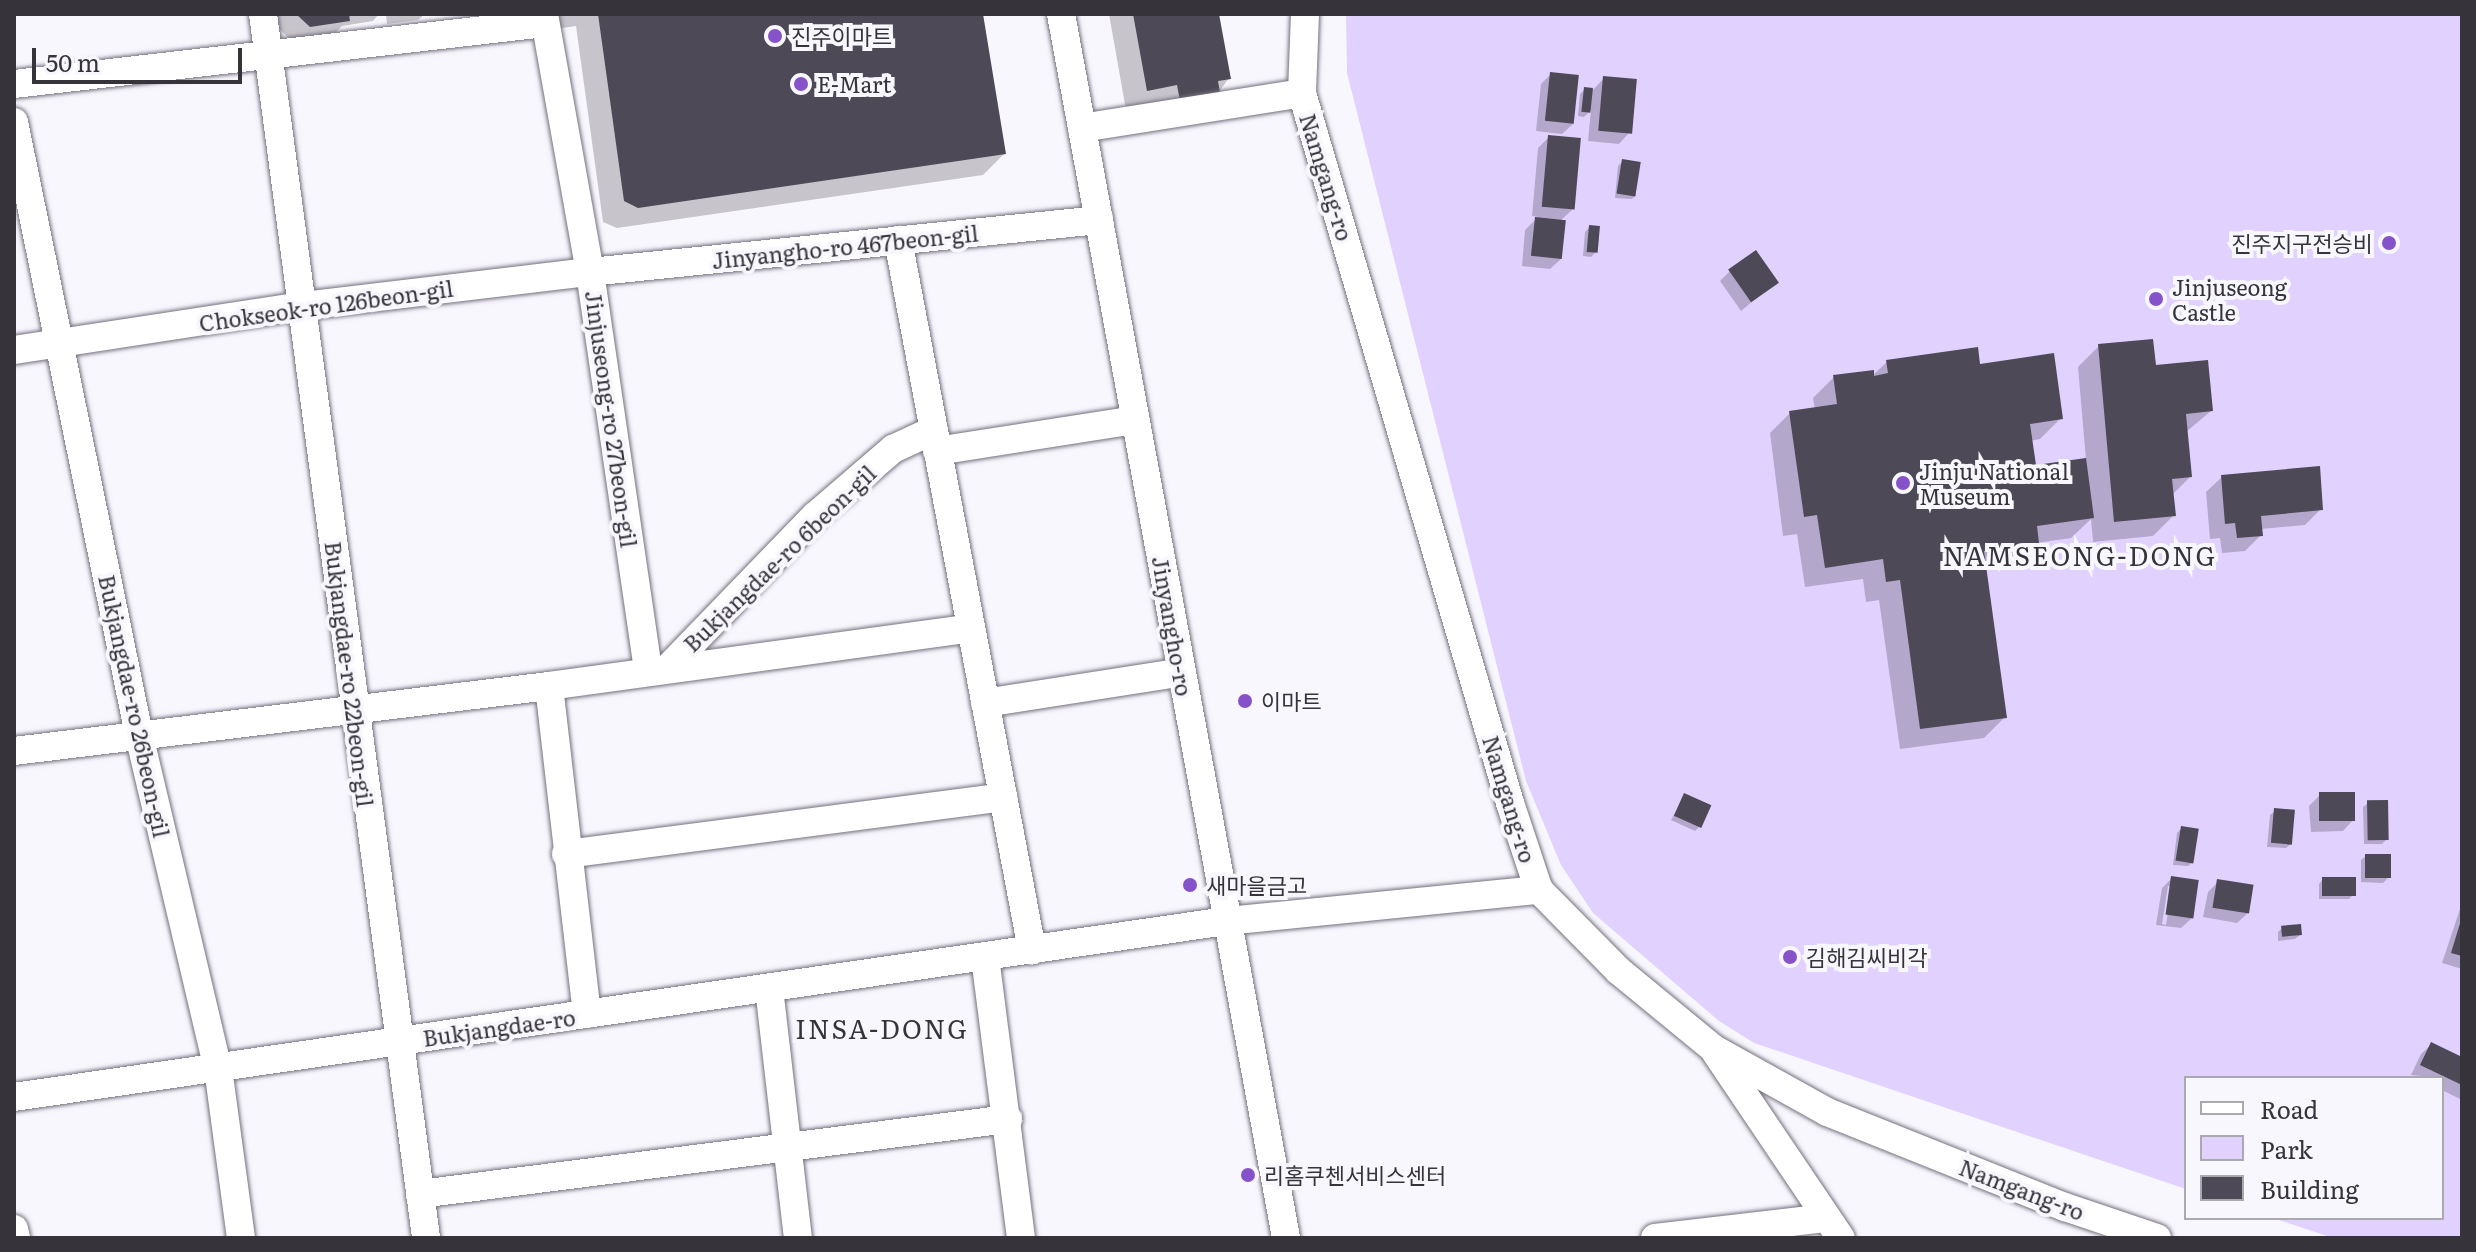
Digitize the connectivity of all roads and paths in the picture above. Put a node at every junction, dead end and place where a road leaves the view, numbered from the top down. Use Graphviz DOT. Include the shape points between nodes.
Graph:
graph roads {
  1 [pos="263,14"];
  2 [pos="1061,14"];
  3 [pos="1305,14"];
  4 [pos="544,19"];
  5 [pos="267,55"];
  6 [pos="14,84"];
  7 [pos="1302,93"];
  8 [pos="14,122"];
  9 [pos="1082,128"];
  10 [pos="1099,220"];
  11 [pos="898,240"];
  12 [pos="590,272"];
  13 [pos="303,306"];
  14 [pos="62,343"];
  15 [pos="14,350"];
  16 [pos="1136,420"];
  17 [pos="936,440"];
  18 [pos="971,628"];
  19 [pos="659,669"];
  20 [pos="1182,672"];
  21 [pos="549,686"];
  22 [pos="985,703"];
  23 [pos="353,709"];
  24 [pos="139,735"];
  25 [pos="14,751"];
  26 [pos="1003,797"];
  27 [pos="566,854"];
  28 [pos="1539,890"];
  29 [pos="1227,921"];
  30 [pos="1032,950"];
  31 [pos="985,957"];
  32 [pos="769,988"];
  33 [pos="587,1014"];
  34 [pos="399,1041"];
  35 [pos="1714,1049"];
  36 [pos="218,1068"];
  37 [pos="14,1097"];
  38 [pos="1008,1119"];
  39 [pos="788,1146"];
  40 [pos="420,1194"];
  41 [pos="1833,1228"];
  42 [pos="14,1229"];
  43 [pos="16,1238"];
  44 [pos="241,1238"];
  45 [pos="426,1238"];
  46 [pos="798,1238"];
  47 [pos="1021,1238"];
  48 [pos="1286,1238"];
  49 [pos="1655,1238"];
  50 [pos="2157,1238"];
  1 -- 5 [label="street, Bukjangdae-ro 22beon-gil"];
  2 -- 9 [label="street, Jinyangho-ro"];
  3 -- 7 [label="street, Namgang-ro"];
  4 -- 5 [label="street"];
  4 -- 12 [label="street, Jinjuseong-ro 27beon-gil"];
  5 -- 6 [label="street"];
  5 -- 13 [label="street, Bukjangdae-ro 22beon-gil"];
  7 -- 9 [label="street"];
  7 -- 28 [label="street, Namgang-ro"];
  8 -- 14 [label="street"];
  9 -- 10 [label="street, Jinyangho-ro"];
  10 -- 11 [label="street, Jinyangho-ro 467beon-gil"];
  10 -- 16 [label="street, Jinyangho-ro"];
  11 -- 12 [label="street, Jinyangho-ro 467beon-gil"];
  11 -- 17 [label="street"];
  12 -- 13 [label="street, Chokseok-ro 126beon-gil"];
  12 -- 19 [label="street, Jinjuseong-ro 27beon-gil"];
  13 -- 14 [label="street, Chokseok-ro 126beon-gil"];
  13 -- 23 [label="street, Bukjangdae-ro 22beon-gil"];
  14 -- 15 [label="street, Chokseok-ro 126beon-gil"];
  14 -- 24 [label="street, Bukjangdae-ro 26beon-gil"];
  16 -- 17 [label="street, Bukjangdae-ro 6beon-gil"];
  16 -- 20 [label="street, Jinyangho-ro"];
  17 -- 18 [label="street"];
  17 -- 19 [label="street, Bukjangdae-ro 6beon-gil" via="893,449 815,516"];
  18 -- 19 [label="street"];
  18 -- 22 [label="street"];
  19 -- 21 [label="street"];
  20 -- 22 [label="street"];
  20 -- 29 [label="street, Jinyangho-ro"];
  21 -- 23 [label="street"];
  21 -- 27 [label="street"];
  22 -- 26 [label="street"];
  23 -- 24 [label="street"];
  23 -- 34 [label="street, Bukjangdae-ro 22beon-gil"];
  24 -- 25 [label="street"];
  24 -- 36 [label="street, Bukjangdae-ro 26beon-gil"];
  26 -- 27 [label="street"];
  26 -- 30 [label="street"];
  27 -- 33 [label="street"];
  28 -- 29 [label="street, Bukjangdae-ro"];
  28 -- 35 [label="street, Namgang-ro" via="1619,971"];
  29 -- 30 [label="street, Bukjangdae-ro"];
  29 -- 48 [label="street, Jinyangho-ro"];
  30 -- 31 [label="street, Bukjangdae-ro"];
  31 -- 32 [label="street, Bukjangdae-ro"];
  31 -- 38 [label="street"];
  32 -- 33 [label="street, Bukjangdae-ro"];
  32 -- 39 [label="street"];
  33 -- 34 [label="street, Bukjangdae-ro"];
  34 -- 36 [label="street, Bukjangdae-ro"];
  34 -- 40 [label="street, Bukjangdae-ro 22beon-gil"];
  35 -- 41 [label="street"];
  35 -- 50 [label="street, Namgang-ro" via="1827,1112"];
  36 -- 37 [label="street, Bukjangdae-ro"];
  36 -- 44 [label="street, Bukjangdae-ro 26beon-gil"];
  38 -- 39 [label="street"];
  38 -- 47 [label="street"];
  39 -- 40 [label="street"];
  39 -- 46 [label="street"];
  40 -- 45 [label="street, Bukjangdae-ro 22beon-gil"];
  41 -- 49 [label="street"];
  42 -- 43 [label="street"];
}
